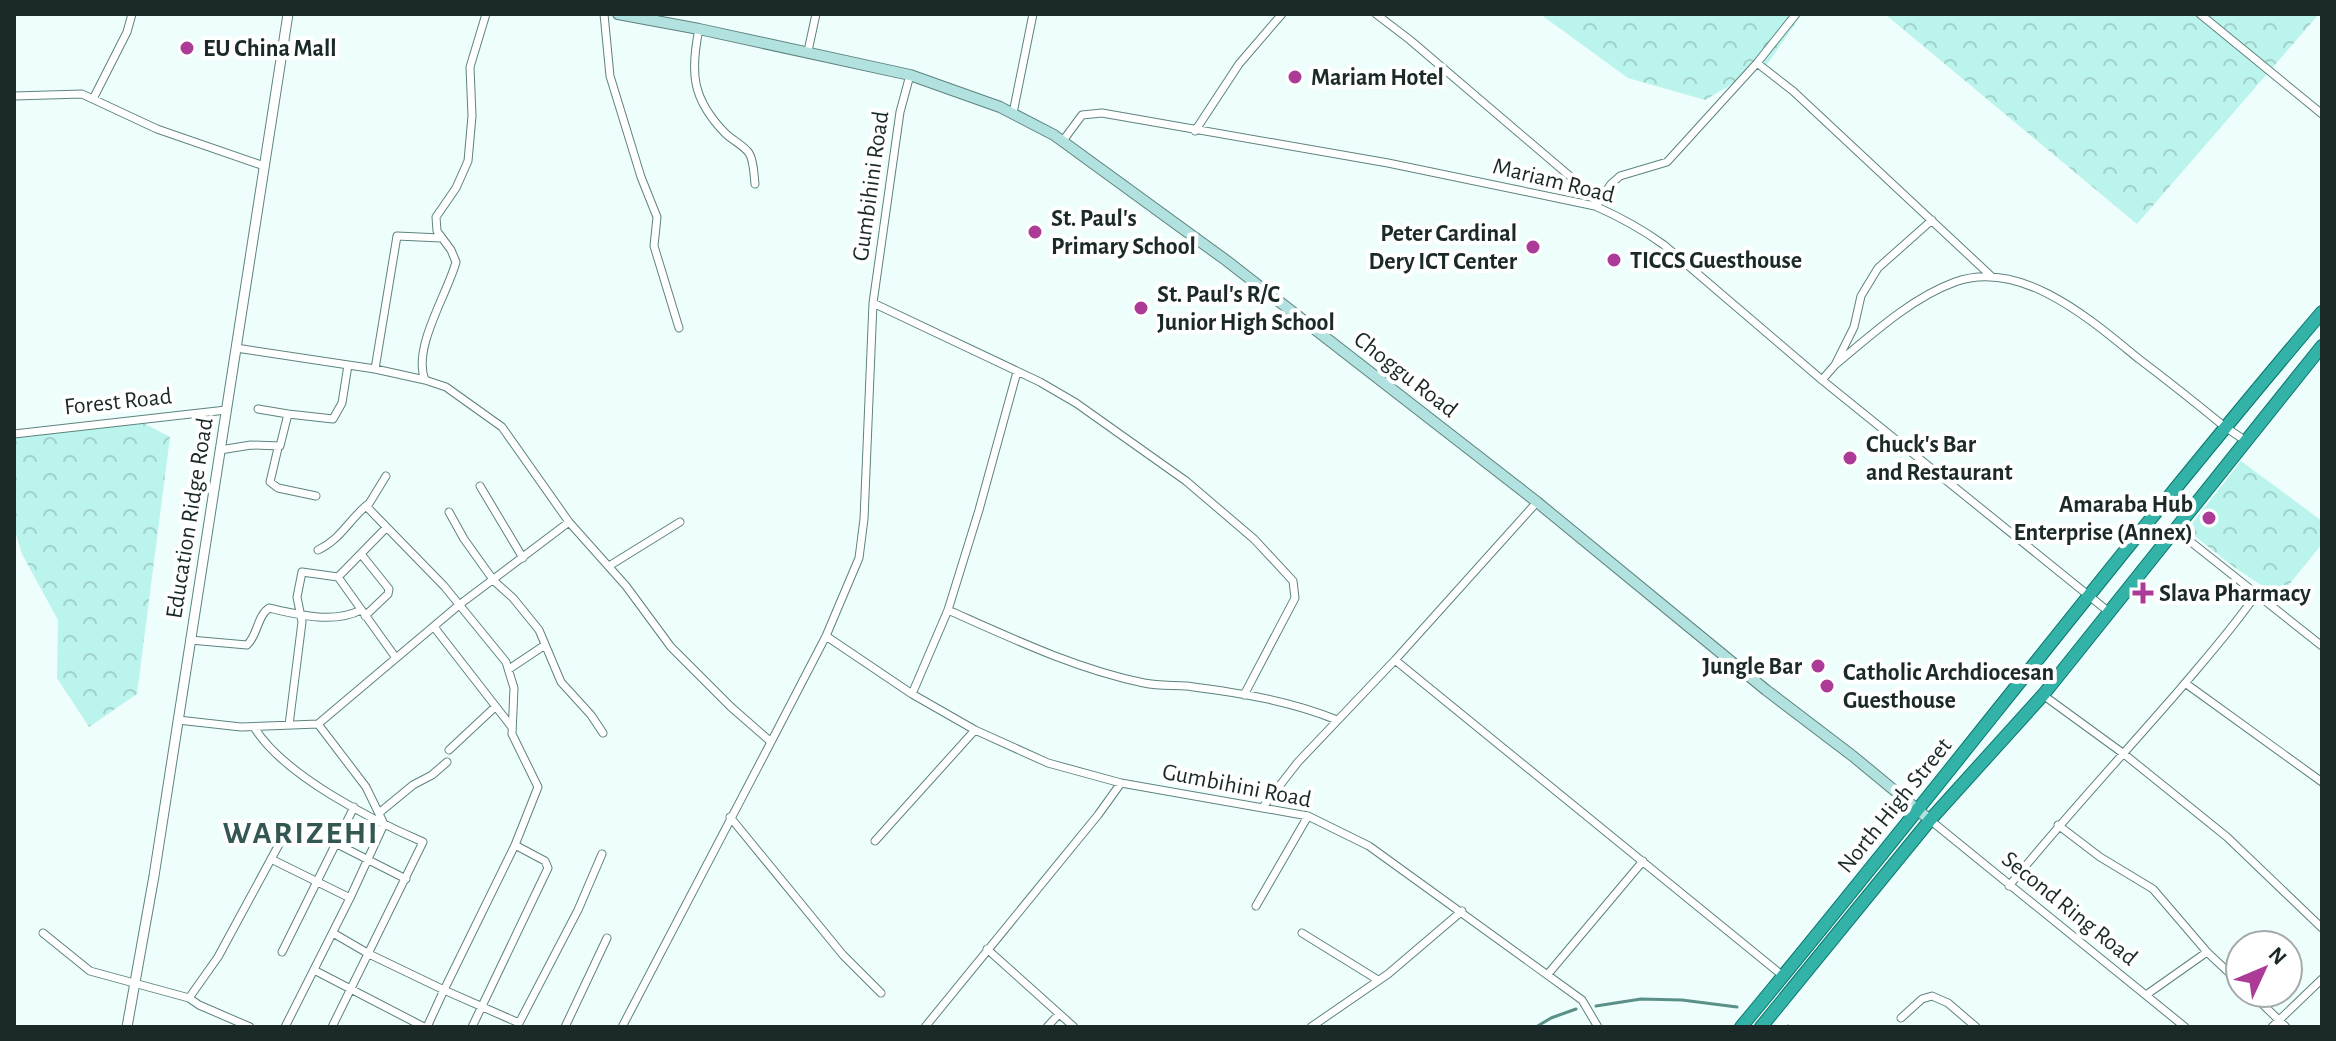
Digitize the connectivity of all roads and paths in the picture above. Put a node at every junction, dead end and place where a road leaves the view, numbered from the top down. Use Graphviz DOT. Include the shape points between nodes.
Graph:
graph roads {
  1 [pos="132,14"];
  2 [pos="288,14"];
  3 [pos="486,14"];
  4 [pos="604,14"];
  5 [pos="618,14"];
  6 [pos="816,14"];
  7 [pos="1033,14"];
  8 [pos="1282,14"];
  9 [pos="1376,14"];
  10 [pos="1796,14"];
  11 [pos="2200,14"];
  12 [pos="699,29"];
  13 [pos="808,51"];
  14 [pos="1757,63"];
  15 [pos="910,75"];
  16 [pos="14,96"];
  17 [pos="93,99"];
  18 [pos="1013,113"];
  19 [pos="2322,114"];
  20 [pos="1195,131"];
  21 [pos="1062,142"];
  22 [pos="264,166"];
  23 [pos="755,184"];
  24 [pos="1597,204"];
  25 [pos="1932,220"];
  26 [pos="441,238"];
  27 [pos="1992,277"];
  28 [pos="873,303"];
  29 [pos="2322,312"];
  30 [pos="679,328"];
  31 [pos="2322,346"];
  32 [pos="236,348"];
  33 [pos="348,365"];
  34 [pos="1835,365"];
  35 [pos="375,369"];
  36 [pos="1017,372"];
  37 [pos="425,380"];
  38 [pos="1822,380"];
  39 [pos="258,409"];
  40 [pos="226,410"];
  41 [pos="288,414"];
  42 [pos="2225,427"];
  43 [pos="14,434"];
  44 [pos="2247,441"];
  45 [pos="278,448"];
  46 [pos="220,450"];
  47 [pos="386,476"];
  48 [pos="480,486"];
  49 [pos="316,496"];
  50 [pos="1537,502"];
  51 [pos="367,505"];
  52 [pos="449,512"];
  53 [pos="569,522"];
  54 [pos="680,522"];
  55 [pos="2176,527"];
  56 [pos="386,528"];
  57 [pos="318,550"];
  58 [pos="361,554"];
  59 [pos="523,558"];
  60 [pos="609,566"];
  61 [pos="338,577"];
  62 [pos="494,581"];
  63 [pos="2257,593"];
  64 [pos="2088,596"];
  65 [pos="459,605"];
  66 [pos="948,610"];
  67 [pos="2109,612"];
  68 [pos="363,613"];
  69 [pos="302,616"];
  70 [pos="434,627"];
  71 [pos="826,636"];
  72 [pos="190,640"];
  73 [pos="545,645"];
  74 [pos="2322,646"];
  75 [pos="396,658"];
  76 [pos="1395,660"];
  77 [pos="509,669"];
  78 [pos="2185,683"];
  79 [pos="912,694"];
  80 [pos="1244,695"];
  81 [pos="2043,695"];
  82 [pos="495,707"];
  83 [pos="178,720"];
  84 [pos="1337,720"];
  85 [pos="318,724"];
  86 [pos="289,725"];
  87 [pos="511,726"];
  88 [pos="254,727"];
  89 [pos="975,730"];
  90 [pos="603,733"];
  91 [pos="771,742"];
  92 [pos="449,750"];
  93 [pos="2124,754"];
  94 [pos="447,762"];
  95 [pos="2322,782"];
  96 [pos="1121,783"];
  97 [pos="354,807"];
  98 [pos="1263,807"];
  99 [pos="1918,809"];
  100 [pos="379,813"];
  101 [pos="1308,816"];
  102 [pos="730,817"];
  103 [pos="1930,820"];
  104 [pos="384,824"];
  105 [pos="2058,825"];
  106 [pos="283,837"];
  107 [pos="875,841"];
  108 [pos="337,844"];
  109 [pos="515,845"];
  110 [pos="602,854"];
  111 [pos="271,859"];
  112 [pos="367,861"];
  113 [pos="1643,861"];
  114 [pos="406,879"];
  115 [pos="316,882"];
  116 [pos="2009,886"];
  117 [pos="350,898"];
  118 [pos="1256,906"];
  119 [pos="1462,911"];
  120 [pos="2322,928"];
  121 [pos="43,933"];
  122 [pos="333,933"];
  123 [pos="1302,933"];
  124 [pos="607,938"];
  125 [pos="987,949"];
  126 [pos="282,952"];
  127 [pos="2207,952"];
  128 [pos="369,954"];
  129 [pos="2224,968"];
  130 [pos="314,970"];
  131 [pos="1548,974"];
  132 [pos="1783,976"];
  133 [pos="2322,979"];
  134 [pos="1378,980"];
  135 [pos="134,983"];
  136 [pos="352,989"];
  137 [pos="444,990"];
  138 [pos="881,993"];
  139 [pos="2146,995"];
  140 [pos="189,998"];
  141 [pos="482,1007"];
  142 [pos="2268,1009"];
  143 [pos="1059,1014"];
  144 [pos="1901,1018"];
  145 [pos="2280,1020"];
  146 [pos="518,1025"];
  147 [pos="127,1027"];
  148 [pos="250,1027"];
  149 [pos="285,1027"];
  150 [pos="332,1027"];
  151 [pos="426,1027"];
  152 [pos="472,1027"];
  153 [pos="565,1027"];
  154 [pos="622,1027"];
  155 [pos="925,1027"];
  156 [pos="1047,1027"];
  157 [pos="1074,1027"];
  158 [pos="1311,1027"];
  159 [pos="1598,1027"];
  160 [pos="1741,1027"];
  161 [pos="1761,1027"];
  162 [pos="1976,1027"];
  163 [pos="2185,1027"];
  164 [pos="2272,1027"];
  165 [pos="2286,1027"];
  1 -- 17 [label="street"];
  2 -- 22 [label="street, Education Ridge Road"];
  3 -- 26 [label="street" via="470,67 468,161 436,217"];
  4 -- 30 [label="street" via="610,76 657,217 654,246"];
  5 -- 12 [label="main road, Choggu Road"];
  6 -- 13 [label="street"];
  7 -- 18 [label="street"];
  8 -- 20 [label="street" via="1239,64"];
  9 -- 24 [label="street"];
  10 -- 14 [label="street"];
  11 -- 19 [label="street"];
  12 -- 13 [label="main road, Choggu Road"];
  12 -- 23 [label="street" via="696,85 712,120 750,155"];
  13 -- 15 [label="main road, Choggu Road"];
  14 -- 24 [label="street" via="1667,162 1620,176"];
  14 -- 25 [label="street"];
  15 -- 18 [label="main road, Choggu Road"];
  15 -- 28 [label="street, Gumbihini Road"];
  16 -- 17 [label="street" via="82,94"];
  17 -- 22 [label="street" via="157,129"];
  18 -- 21 [label="main road, Choggu Road"];
  20 -- 21 [label="street, Mariam Road" via="1102,113 1082,115"];
  20 -- 24 [label="street, Mariam Road"];
  21 -- 50 [label="main road, Choggu Road" via="1227,261"];
  22 -- 32 [label="street, Education Ridge Road"];
  24 -- 38 [label="street, Mariam Road" via="1664,245"];
  25 -- 27 [label="street"];
  25 -- 34 [label="street" via="1878,268 1861,296 1854,327"];
  26 -- 35 [label="street" via="397,236"];
  26 -- 37 [label="street" via="456,262 423,351 420,369"];
  27 -- 34 [label="street" via="1955,282 1928,296"];
  27 -- 42 [label="street" via="2077,309"];
  28 -- 36 [label="street"];
  28 -- 71 [label="street, Gumbihini Road" via="859,558"];
  29 -- 42 [label="highway, North High Street"];
  31 -- 44 [label="highway, North High Street"];
  32 -- 33 [label="street"];
  32 -- 40 [label="street, Education Ridge Road"];
  33 -- 35 [label="street"];
  33 -- 41 [label="street" via="342,403 333,419"];
  34 -- 38 [label="street"];
  35 -- 37 [label="street"];
  36 -- 66 [label="street"];
  36 -- 80 [label="street" via="1076,403 1186,481 1254,539 1293,581 1295,598"];
  37 -- 53 [label="street" via="446,387 502,427"];
  38 -- 64 [label="street, Mariam Road"];
  39 -- 41 [label="street"];
  40 -- 43 [label="street, Forest Road"];
  40 -- 46 [label="street, Education Ridge Road"];
  41 -- 45 [label="street"];
  42 -- 44 [label="street"];
  42 -- 64 [label="highway, North High Street"];
  44 -- 55 [label="highway, North High Street"];
  45 -- 46 [label="street"];
  45 -- 49 [label="street" via="270,482 275,488"];
  46 -- 72 [label="street, Education Ridge Road"];
  47 -- 51 [label="street"];
  48 -- 59 [label="street"];
  50 -- 76 [label="street"];
  50 -- 99 [label="main road, Choggu Road"];
  51 -- 56 [label="street"];
  51 -- 57 [label="street" via="341,535"];
  52 -- 62 [label="street"];
  53 -- 59 [label="street"];
  53 -- 60 [label="street"];
  54 -- 60 [label="street"];
  55 -- 63 [label="street"];
  55 -- 67 [label="highway, North High Street"];
  56 -- 58 [label="street"];
  56 -- 65 [label="street"];
  58 -- 61 [label="street"];
  58 -- 68 [label="street" via="389,589"];
  59 -- 62 [label="street"];
  60 -- 91 [label="street" via="671,647"];
  61 -- 68 [label="street"];
  61 -- 69 [label="street" via="302,572 297,597"];
  62 -- 65 [label="street"];
  62 -- 73 [label="street" via="539,630"];
  63 -- 74 [label="street"];
  63 -- 78 [label="street"];
  64 -- 67 [label="street, Mariam Road"];
  64 -- 99 [label="highway, North High Street"];
  65 -- 70 [label="street"];
  65 -- 77 [label="street"];
  66 -- 79 [label="street"];
  66 -- 80 [label="street" via="1109,675"];
  67 -- 81 [label="highway, North High Street"];
  68 -- 69 [label="street"];
  68 -- 75 [label="street"];
  69 -- 72 [label="street" via="267,609 247,645"];
  69 -- 86 [label="street"];
  70 -- 75 [label="street"];
  70 -- 82 [label="street"];
  71 -- 79 [label="street, Gumbihini Road"];
  71 -- 91 [label="street, Gumbihini Road"];
  72 -- 83 [label="street, Education Ridge Road"];
  73 -- 77 [label="street"];
  73 -- 90 [label="street" via="561,682"];
  75 -- 85 [label="street"];
  76 -- 84 [label="street"];
  76 -- 113 [label="street"];
  77 -- 87 [label="street" via="514,688"];
  78 -- 93 [label="street"];
  78 -- 95 [label="street"];
  79 -- 89 [label="street, Gumbihini Road"];
  80 -- 84 [label="street"];
  81 -- 93 [label="street"];
  81 -- 103 [label="highway, North High Street"];
  82 -- 87 [label="street"];
  82 -- 92 [label="street"];
  83 -- 88 [label="street"];
  83 -- 135 [label="street, Education Ridge Road"];
  84 -- 98 [label="street"];
  85 -- 86 [label="street"];
  85 -- 100 [label="street"];
  86 -- 88 [label="street"];
  87 -- 109 [label="street" via="538,787"];
  88 -- 97 [label="street" via="278,755"];
  89 -- 96 [label="street, Gumbihini Road" via="1048,763"];
  89 -- 107 [label="street"];
  91 -- 102 [label="street, Gumbihini Road"];
  93 -- 105 [label="street"];
  93 -- 120 [label="street" via="2227,837"];
  94 -- 100 [label="street"];
  96 -- 98 [label="street, Gumbihini Road"];
  96 -- 125 [label="street"];
  97 -- 104 [label="street"];
  97 -- 108 [label="street"];
  98 -- 101 [label="street, Gumbihini Road"];
  99 -- 103 [label="main road, Choggu Road"];
  99 -- 132 [label="highway, North High Street"];
  100 -- 104 [label="street"];
  101 -- 118 [label="street"];
  101 -- 119 [label="street, Gumbihini Road" via="1369,846"];
  102 -- 138 [label="street" via="843,955"];
  102 -- 154 [label="street, Gumbihini Road"];
  103 -- 116 [label="street, Second Ring Road"];
  103 -- 161 [label="highway, North High Street"];
  104 -- 112 [label="street"];
  104 -- 114 [label="street" via="423,842"];
  105 -- 116 [label="street"];
  105 -- 127 [label="street" via="2153,889"];
  106 -- 111 [label="street"];
  108 -- 112 [label="street"];
  108 -- 115 [label="street"];
  109 -- 137 [label="street"];
  109 -- 141 [label="street" via="545,861 548,868"];
  110 -- 146 [label="street"];
  111 -- 115 [label="street"];
  111 -- 140 [label="street" via="218,957"];
  112 -- 114 [label="street"];
  112 -- 117 [label="street"];
  113 -- 131 [label="street"];
  113 -- 132 [label="street"];
  114 -- 128 [label="street"];
  115 -- 117 [label="street"];
  115 -- 126 [label="street"];
  116 -- 139 [label="street, Second Ring Road"];
  117 -- 122 [label="street"];
  119 -- 131 [label="street, Gumbihini Road"];
  119 -- 134 [label="street"];
  121 -- 135 [label="street" via="90,971"];
  122 -- 128 [label="street"];
  122 -- 130 [label="street"];
  123 -- 134 [label="street"];
  124 -- 153 [label="street"];
  125 -- 143 [label="street"];
  125 -- 155 [label="street"];
  127 -- 129 [label="street"];
  127 -- 139 [label="street"];
  128 -- 136 [label="street"];
  128 -- 137 [label="street"];
  130 -- 136 [label="street"];
  130 -- 149 [label="street"];
  131 -- 159 [label="street, Gumbihini Road" via="1582,1000"];
  132 -- 160 [label="highway, North High Street"];
  133 -- 145 [label="street"];
  134 -- 158 [label="street"];
  135 -- 140 [label="street"];
  135 -- 147 [label="street, Education Ridge Road"];
  136 -- 150 [label="street"];
  136 -- 151 [label="street"];
  137 -- 141 [label="street"];
  137 -- 151 [label="street"];
  139 -- 163 [label="street, Second Ring Road"];
  140 -- 148 [label="street"];
  141 -- 146 [label="street"];
  141 -- 152 [label="street"];
  142 -- 145 [label="street"];
  143 -- 156 [label="street"];
  143 -- 157 [label="street"];
  144 -- 162 [label="street" via="1932,996"];
  145 -- 164 [label="street"];
  145 -- 165 [label="street"];
}
